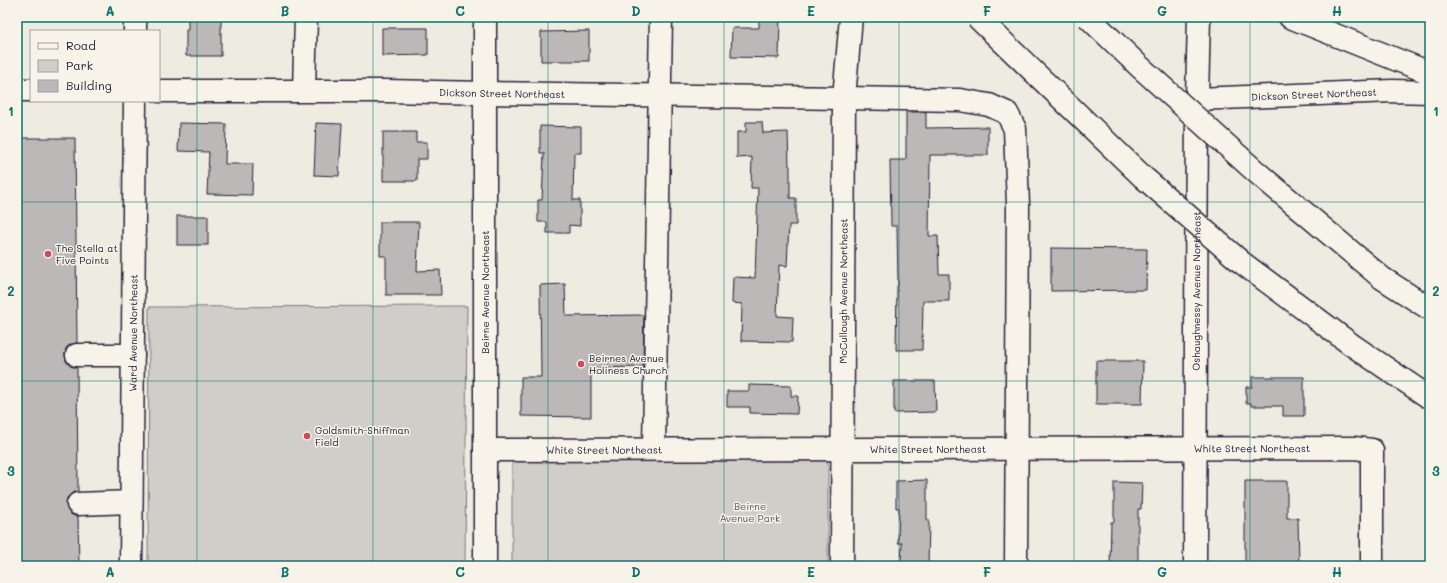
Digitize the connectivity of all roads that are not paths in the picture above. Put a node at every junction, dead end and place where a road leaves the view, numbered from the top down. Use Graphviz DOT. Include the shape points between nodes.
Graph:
graph roads {
  1 [pos="134,17"];
  2 [pos="306,17"];
  3 [pos="485,17"];
  4 [pos="661,17"];
  5 [pos="851,17"];
  6 [pos="977,17"];
  7 [pos="1088,17"];
  8 [pos="1199,17"];
  9 [pos="1290,17"];
  10 [pos="135,30"];
  11 [pos="1430,73"];
  12 [pos="17,90"];
  13 [pos="30,90"];
  14 [pos="304,90"];
  15 [pos="160,91"];
  16 [pos="1430,92"];
  17 [pos="485,94"];
  18 [pos="660,95"];
  19 [pos="844,98"];
  20 [pos="1197,99"];
  21 [pos="135,102"];
  22 [pos="1430,309"];
  23 [pos="77,355"];
  24 [pos="133,355"];
  25 [pos="1430,398"];
  26 [pos="1196,448"];
  27 [pos="842,449"];
  28 [pos="1017,449"];
  29 [pos="485,450"];
  30 [pos="654,450"];
  31 [pos="132,502"];
  32 [pos="78,504"];
  33 [pos="131,566"];
  34 [pos="485,566"];
  35 [pos="842,566"];
  36 [pos="1016,566"];
  37 [pos="1195,566"];
  38 [pos="1372,566"];
  1 -- 10 [label="main road"];
  2 -- 14 [label="main road"];
  3 -- 17 [label="main road, Beirne Avenue Northeast"];
  4 -- 18 [label="main road"];
  5 -- 19 [label="main road, McCullough Avenue Northeast"];
  6 -- 25 [label="main road, bridge" via="1143,177 1240,262 1352,345"];
  7 -- 22 [label="main road, bridge" via="1254,170 1382,278"];
  8 -- 20 [label="main road, Oshaughnessy Avenue Northeast"];
  9 -- 11 [label="main road"];
  12 -- 13 [label="main road"];
  14 -- 15 [label="main road, Dickson Street Northeast"];
  14 -- 17 [label="main road, Dickson Street Northeast"];
  16 -- 20 [label="main road, Dickson Street Northeast" via="1392,91"];
  17 -- 18 [label="main road, Dickson Street Northeast"];
  17 -- 29 [label="main road, Beirne Avenue Northeast"];
  18 -- 19 [label="main road, Dickson Street Northeast"];
  18 -- 30 [label="main road"];
  19 -- 27 [label="main road, McCullough Avenue Northeast"];
  19 -- 28 [label="main road, Dickson Street Northeast" via="960,100 989,105 1007,113 1015,129 1018,205"];
  20 -- 26 [label="main road, Oshaughnessy Avenue Northeast"];
  21 -- 24 [label="main road, Ward Avenue Northeast"];
  23 -- 24 [label="main road"];
  24 -- 31 [label="main road, Ward Avenue Northeast"];
  26 -- 28 [label="main road, White Street Northeast"];
  26 -- 37 [label="main road, Oshaughnessy Avenue Northeast"];
  26 -- 38 [label="main road, White Street Northeast" via="1372,450"];
  27 -- 28 [label="main road, White Street Northeast"];
  27 -- 30 [label="main road, White Street Northeast"];
  27 -- 35 [label="main road, McCullough Avenue Northeast"];
  28 -- 36 [label="main road, Dickson Street Northeast"];
  29 -- 30 [label="main road, White Street Northeast"];
  29 -- 34 [label="main road, Beirne Avenue Northeast"];
  31 -- 32 [label="main road"];
  31 -- 33 [label="main road, Ward Avenue Northeast"];
}
